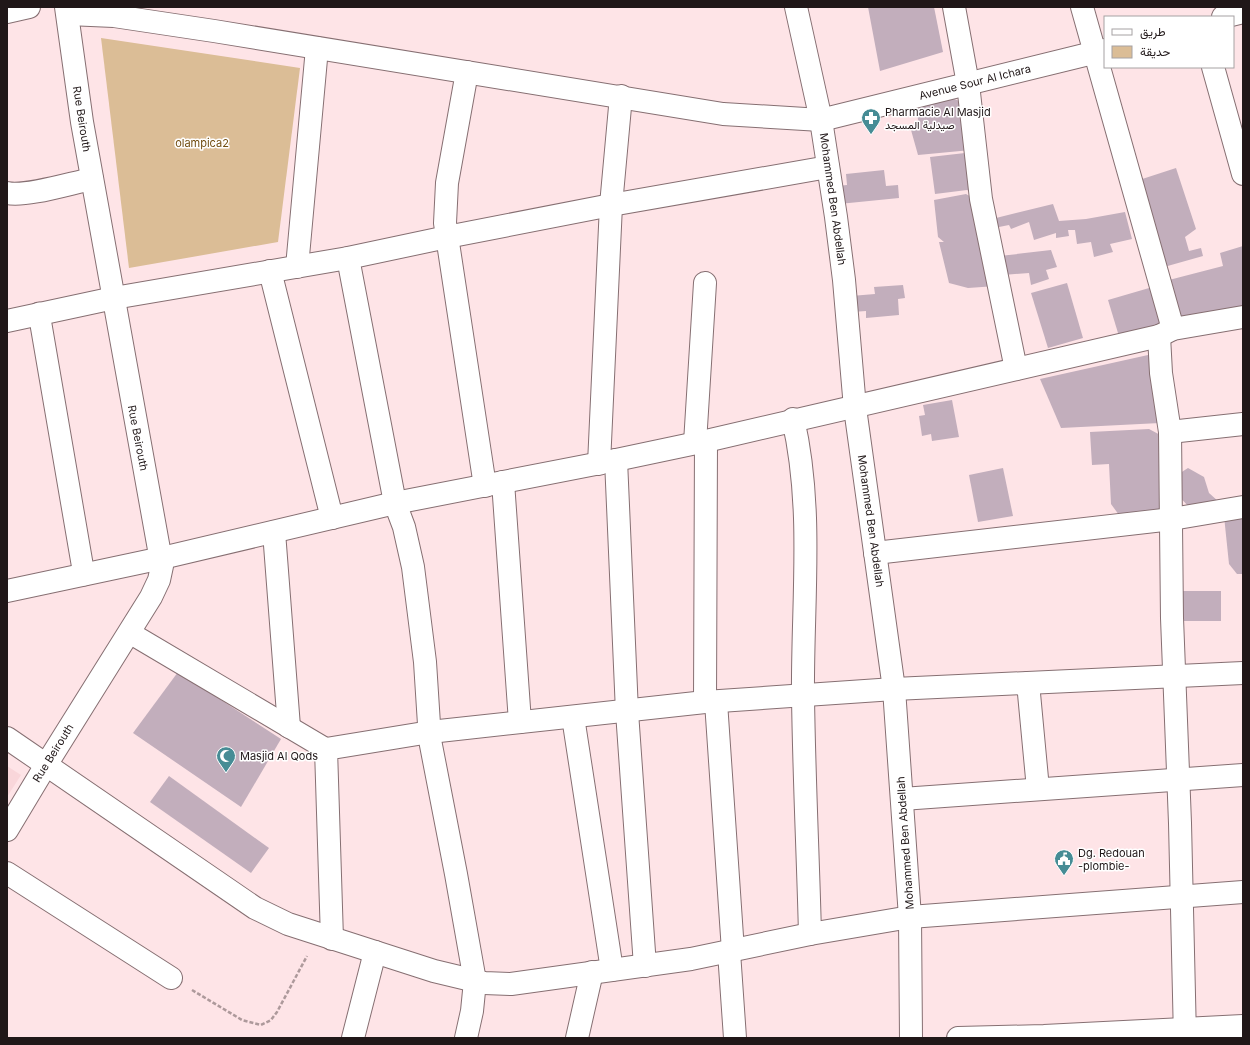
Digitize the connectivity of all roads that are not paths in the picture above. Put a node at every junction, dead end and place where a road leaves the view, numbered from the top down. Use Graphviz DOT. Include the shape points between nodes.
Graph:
graph roads {
  1 [pos="29,7"];
  2 [pos="796,7"];
  3 [pos="954,7"];
  4 [pos="1082,7"];
  5 [pos="67,10"];
  6 [pos="7,12"];
  7 [pos="317,48"];
  8 [pos="1100,52"];
  9 [pos="1213,68"];
  10 [pos="468,72"];
  11 [pos="968,84"];
  12 [pos="621,96"];
  13 [pos="822,120"];
  14 [pos="828,167"];
  15 [pos="1243,174"];
  16 [pos="92,179"];
  17 [pos="7,193"];
  18 [pos="611,205"];
  19 [pos="447,236"];
  20 [pos="348,258"];
  21 [pos="297,267"];
  22 [pos="270,271"];
  23 [pos="705,283"];
  24 [pos="114,298"];
  25 [pos="39,313"];
  26 [pos="1243,317"];
  27 [pos="7,321"];
  28 [pos="1166,333"];
  29 [pos="1016,369"];
  30 [pos="855,408"];
  31 [pos="793,419"];
  32 [pos="1243,424"];
  33 [pos="1170,432"];
  34 [pos="700,442"];
  35 [pos="608,462"];
  36 [pos="494,484"];
  37 [pos="395,503"];
  38 [pos="1243,507"];
  39 [pos="332,518"];
  40 [pos="1172,519"];
  41 [pos="274,532"];
  42 [pos="876,553"];
  43 [pos="162,558"];
  44 [pos="84,575"];
  45 [pos="7,591"];
  46 [pos="130,633"];
  47 [pos="1243,672"];
  48 [pos="1174,676"];
  49 [pos="1028,683"];
  50 [pos="894,689"];
  51 [pos="803,695"];
  52 [pos="711,702"];
  53 [pos="626,712"];
  54 [pos="573,717"];
  55 [pos="520,722"];
  56 [pos="289,727"];
  57 [pos="430,732"];
  58 [pos="7,738"];
  59 [pos="326,749"];
  60 [pos="46,764"];
  61 [pos="1243,775"];
  62 [pos="1178,780"];
  63 [pos="1038,790"];
  64 [pos="902,799"];
  65 [pos="7,830"];
  66 [pos="7,873"];
  67 [pos="1243,892"];
  68 [pos="1181,896"];
  69 [pos="910,917"];
  70 [pos="810,934"];
  71 [pos="325,936"];
  72 [pos="374,952"];
  73 [pos="731,952"];
  74 [pos="645,966"];
  75 [pos="602,971"];
  76 [pos="172,978"];
  77 [pos="475,981"];
  78 [pos="1243,1026"];
  79 [pos="1184,1033"];
  80 [pos="353,1038"];
  81 [pos="466,1038"];
  82 [pos="577,1038"];
  83 [pos="735,1038"];
  84 [pos="911,1038"];
  85 [pos="958,1038"];
  1 -- 6 [label="street"];
  2 -- 13 [label="street, Mohammed Ben Abdellah"];
  3 -- 11 [label="street"];
  4 -- 8 [label="street"];
  5 -- 7 [label="street, Avenue Sour Al Ichara"];
  5 -- 16 [label="street, Rue Beirouth"];
  7 -- 10 [label="street, Avenue Sour Al Ichara"];
  7 -- 21 [label="street"];
  8 -- 11 [label="street, Avenue Sour Al Ichara"];
  8 -- 28 [label="street"];
  9 -- 15 [label="street"];
  10 -- 12 [label="street, Avenue Sour Al Ichara"];
  10 -- 19 [label="street" via="447,183"];
  11 -- 13 [label="street, Avenue Sour Al Ichara"];
  11 -- 29 [label="street" via="981,199"];
  12 -- 13 [label="street, Avenue Sour Al Ichara" via="723,114"];
  12 -- 18 [label="street"];
  13 -- 14 [label="street, Mohammed Ben Abdellah"];
  14 -- 18 [label="street"];
  14 -- 30 [label="street, Mohammed Ben Abdellah" via="844,280"];
  16 -- 17 [label="street" via="35,191"];
  16 -- 24 [label="street, Rue Beirouth"];
  18 -- 19 [label="street"];
  18 -- 35 [label="street"];
  19 -- 20 [label="street"];
  19 -- 36 [label="street"];
  20 -- 21 [label="street"];
  20 -- 37 [label="street"];
  21 -- 22 [label="street"];
  22 -- 24 [label="street"];
  22 -- 39 [label="street"];
  23 -- 34 [label="street"];
  24 -- 25 [label="street"];
  24 -- 43 [label="street, Rue Beirouth" via="130,397"];
  25 -- 27 [label="street"];
  25 -- 44 [label="street"];
  26 -- 28 [label="street"];
  28 -- 29 [label="street"];
  28 -- 33 [label="street" via="1161,373"];
  29 -- 30 [label="street"];
  30 -- 31 [label="street"];
  30 -- 42 [label="street, Mohammed Ben Abdellah"];
  31 -- 34 [label="street"];
  31 -- 51 [label="street" via="801,463 804,530"];
  32 -- 33 [label="street"];
  33 -- 40 [label="street"];
  34 -- 35 [label="street"];
  34 -- 52 [label="street"];
  35 -- 36 [label="street"];
  35 -- 53 [label="street"];
  36 -- 37 [label="street"];
  36 -- 55 [label="street"];
  37 -- 39 [label="street"];
  37 -- 57 [label="street" via="404,527 418,599"];
  38 -- 40 [label="street"];
  39 -- 41 [label="street"];
  40 -- 42 [label="street"];
  40 -- 48 [label="street"];
  41 -- 43 [label="street"];
  41 -- 56 [label="street"];
  42 -- 50 [label="street, Mohammed Ben Abdellah"];
  43 -- 44 [label="street"];
  43 -- 46 [label="street, Rue Beirouth" via="159,580"];
  44 -- 45 [label="street"];
  46 -- 56 [label="street"];
  46 -- 60 [label="street, Rue Beirouth"];
  47 -- 48 [label="street"];
  48 -- 49 [label="street"];
  48 -- 62 [label="street"];
  49 -- 50 [label="street"];
  49 -- 63 [label="street"];
  50 -- 51 [label="street"];
  50 -- 64 [label="street, Mohammed Ben Abdellah"];
  51 -- 52 [label="street"];
  51 -- 70 [label="street"];
  52 -- 53 [label="street"];
  52 -- 73 [label="street"];
  53 -- 54 [label="street"];
  53 -- 74 [label="street"];
  54 -- 55 [label="street"];
  54 -- 75 [label="street"];
  55 -- 57 [label="street"];
  56 -- 59 [label="street"];
  57 -- 59 [label="street"];
  57 -- 77 [label="street"];
  58 -- 60 [label="street"];
  59 -- 71 [label="street"];
  60 -- 65 [label="street, Rue Beirouth"];
  60 -- 71 [label="street" via="255,908 288,924"];
  61 -- 62 [label="street"];
  62 -- 63 [label="street"];
  62 -- 68 [label="street"];
  63 -- 64 [label="street"];
  64 -- 69 [label="street, Mohammed Ben Abdellah"];
  66 -- 76 [label="street"];
  67 -- 68 [label="street"];
  68 -- 69 [label="street"];
  68 -- 79 [label="street"];
  69 -- 70 [label="street"];
  69 -- 84 [label="street, Mohammed Ben Abdellah"];
  70 -- 73 [label="street"];
  71 -- 72 [label="street"];
  72 -- 77 [label="street"];
  72 -- 80 [label="street"];
  73 -- 74 [label="street"];
  73 -- 83 [label="street"];
  74 -- 75 [label="street"];
  75 -- 77 [label="street" via="510,984"];
  75 -- 82 [label="street"];
  77 -- 81 [label="street"];
  78 -- 79 [label="street"];
  79 -- 85 [label="street"];
}
